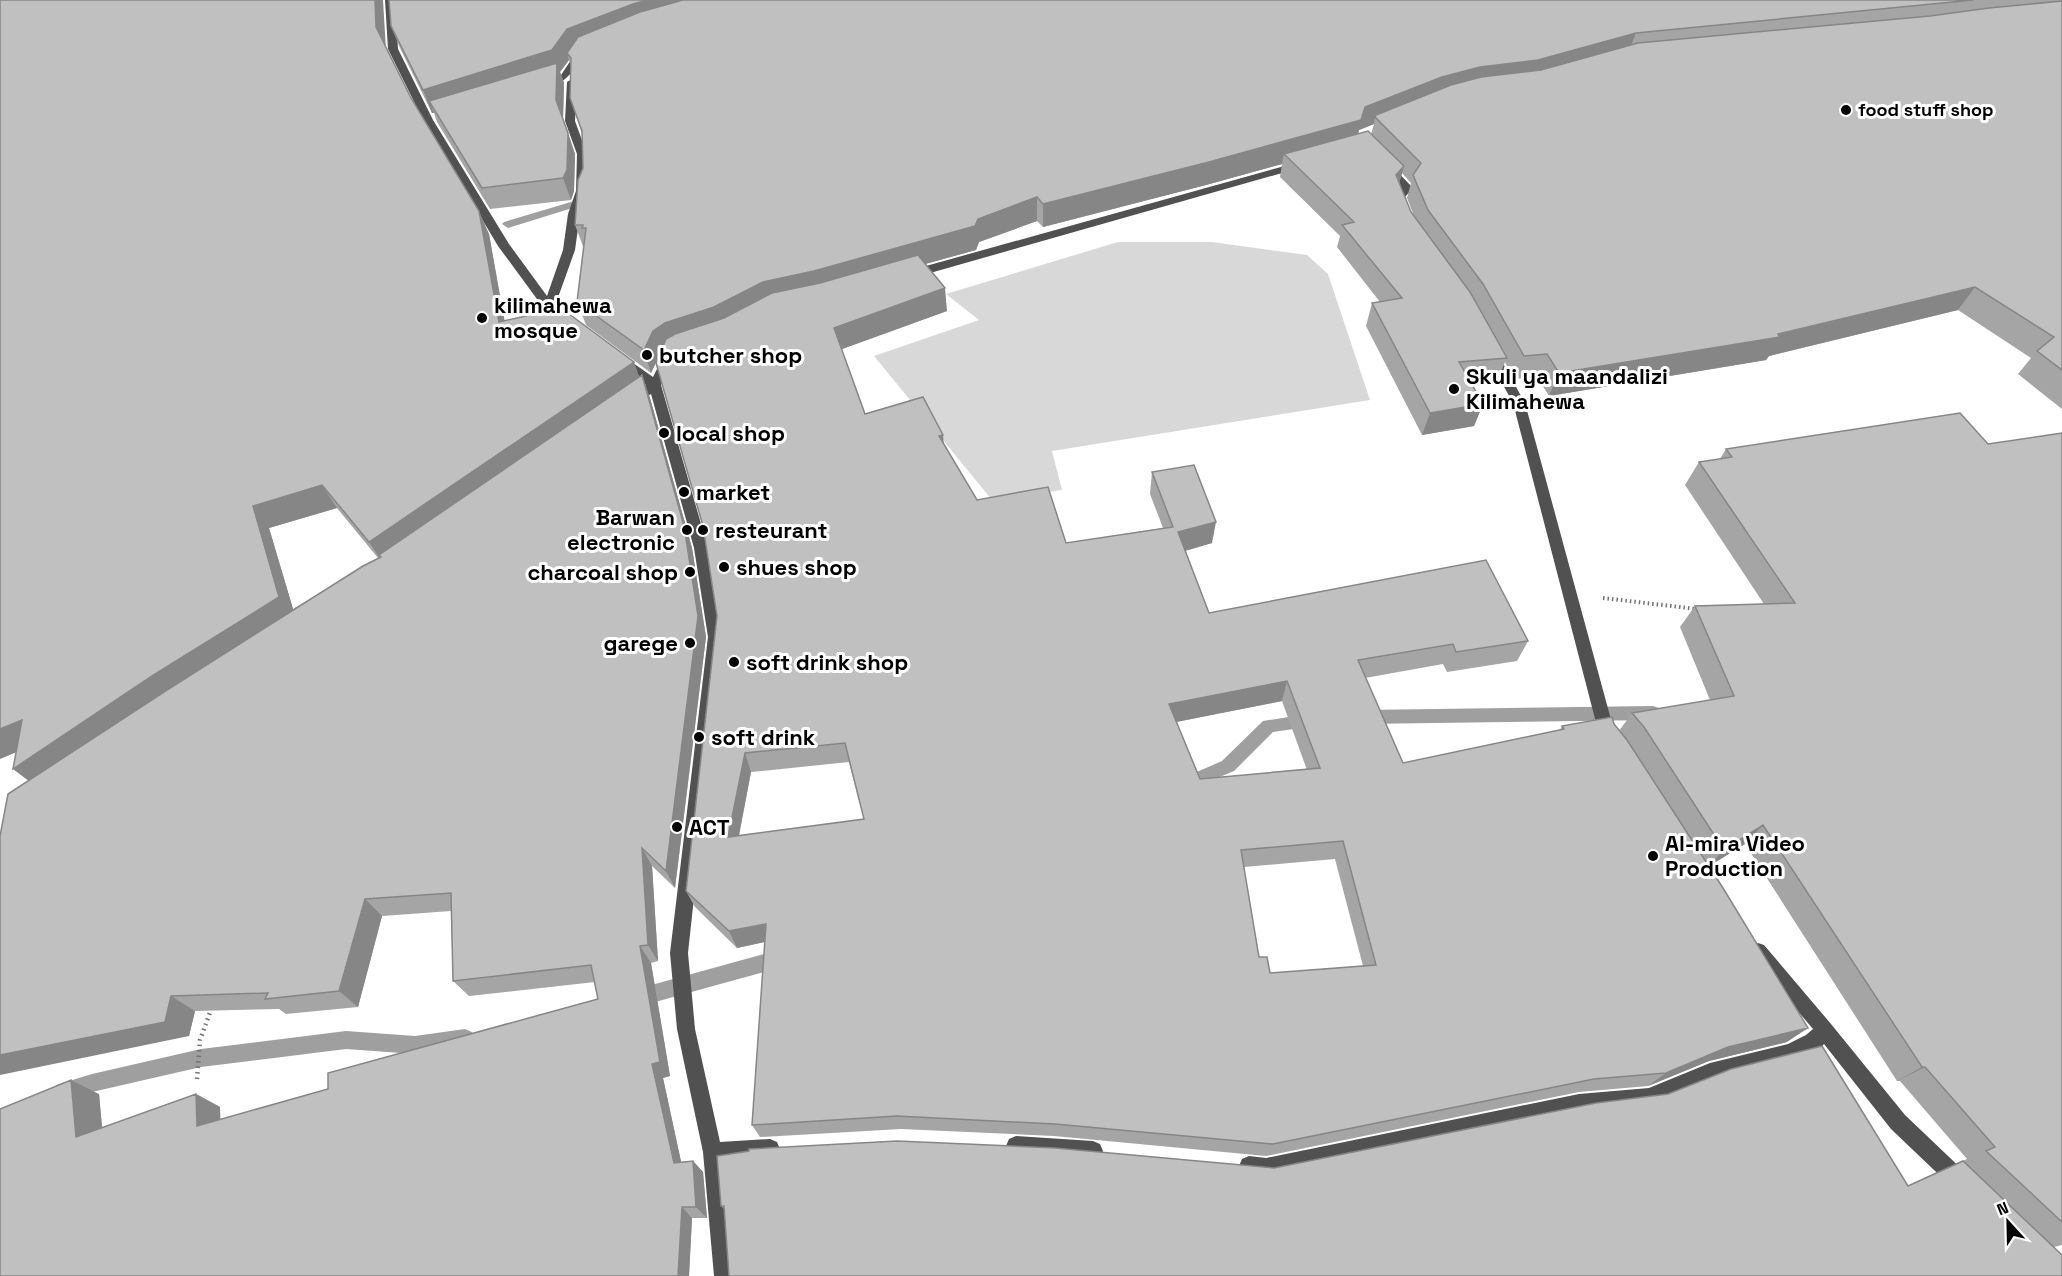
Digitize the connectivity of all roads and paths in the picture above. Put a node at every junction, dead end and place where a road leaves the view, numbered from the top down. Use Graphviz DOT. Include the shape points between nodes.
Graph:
graph roads {
  1 [pos="390,0"];
  2 [pos="590,52"];
  3 [pos="565,77"];
  4 [pos="528,90"];
  5 [pos="1373,154"];
  6 [pos="1308,163"];
  7 [pos="1409,225"];
  8 [pos="899,278"];
  9 [pos="549,307"];
  10 [pos="578,328"];
  11 [pos="1486,342"];
  12 [pos="607,350"];
  13 [pos="677,351"];
  14 [pos="655,385"];
  15 [pos="626,405"];
  16 [pos="1570,594"];
  17 [pos="1699,609"];
  18 [pos="1621,753"];
  19 [pos="1748,939"];
  20 [pos="216,997"];
  21 [pos="1825,1030"];
  22 [pos="197,1079"];
  23 [pos="995,1145"];
  24 [pos="783,1148"];
  25 [pos="713,1152"];
  26 [pos="1113,1153"];
  27 [pos="1231,1164"];
  28 [pos="1974,1195"];
  29 [pos="724,1276"];
  1 -- 9 [label="street" via="393,49 504,246"];
  2 -- 3 [label="street" via="579,56"];
  3 -- 4 [label="street"];
  3 -- 9 [label="street" via="571,81 570,121 582,154 582,191 569,250"];
  5 -- 7 [label="street" via="1407,188 1398,197"];
  6 -- 8 [label="street"];
  9 -- 10 [label="street"];
  11 -- 16 [label="street" via="1519,403"];
  12 -- 14 [label="street"];
  13 -- 14 [label="street" via="666,358"];
  14 -- 15 [label="street"];
  14 -- 25 [label="street" via="701,548 715,638 679,953 686,1029"];
  16 -- 17 [label="path"];
  16 -- 18 [label="street" via="1608,737"];
  19 -- 21 [label="street"];
  20 -- 22 [label="path" via="200,1040"];
  21 -- 27 [label="street" via="1813,1042 1789,1053 1710,1072 1649,1097 1579,1104 1266,1168"];
  21 -- 28 [label="street" via="1898,1122"];
  23 -- 26 [label="street"];
  24 -- 25 [label="street"];
  25 -- 29 [label="street"];
}
